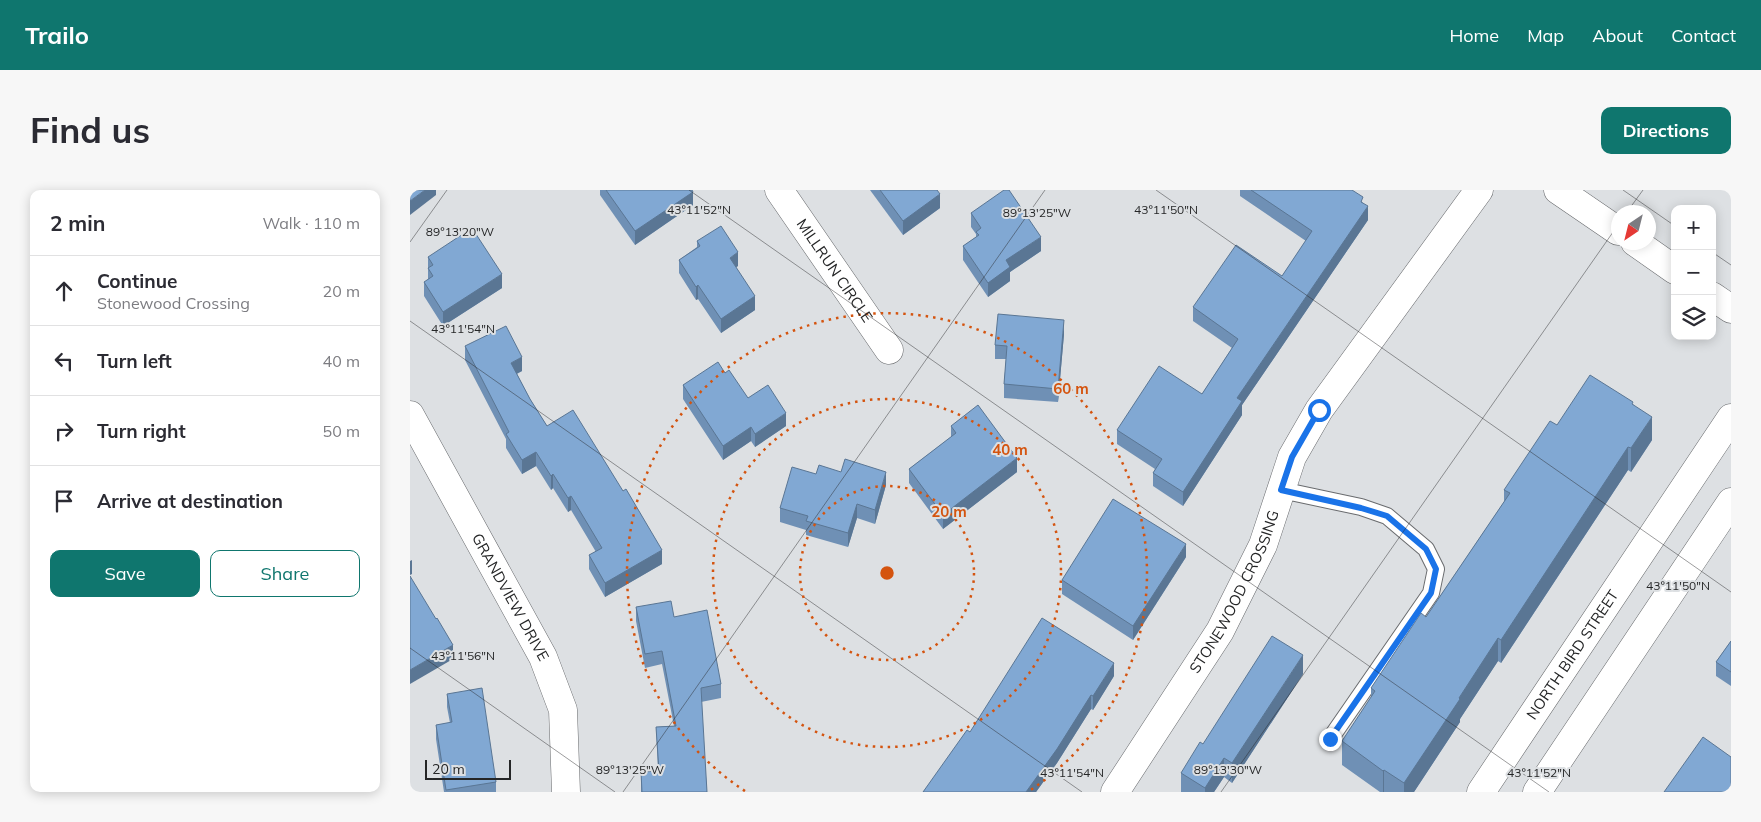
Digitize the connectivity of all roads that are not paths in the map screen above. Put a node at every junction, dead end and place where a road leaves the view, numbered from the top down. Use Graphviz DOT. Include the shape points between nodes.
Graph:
graph roads {
  1 [pos="779,190"];
  2 [pos="1480,190"];
  3 [pos="1558,190"];
  4 [pos="1611,226"];
  5 [pos="1646,250"];
  6 [pos="1671,267"];
  7 [pos="1716,299"];
  8 [pos="1731,309"];
  9 [pos="889,350"];
  10 [pos="410,415"];
  11 [pos="1731,418"];
  12 [pos="1281,490"];
  13 [pos="1731,502"];
  14 [pos="1330,739"];
  15 [pos="566,792"];
  16 [pos="1115,792"];
  17 [pos="1481,792"];
  18 [pos="1537,792"];
  1 -- 9 [label="street, MILLRUN CIRCLE"];
  2 -- 12 [label="street, STONEWOOD CROSSING" via="1319,410 1292,457"];
  3 -- 4 [label="street"];
  5 -- 6 [label="street"];
  7 -- 8 [label="street"];
  10 -- 15 [label="street, GRANDVIEW DRIVE" via="543,657 563,710"];
  11 -- 17 [label="street, NORTH BIRD STREET"];
  12 -- 14 [label="lane" via="1387,516 1426,549 1436,569 1431,593"];
  12 -- 16 [label="street, STONEWOOD CROSSING" via="1263,545 1220,631"];
  13 -- 18 [label="street"];
}
